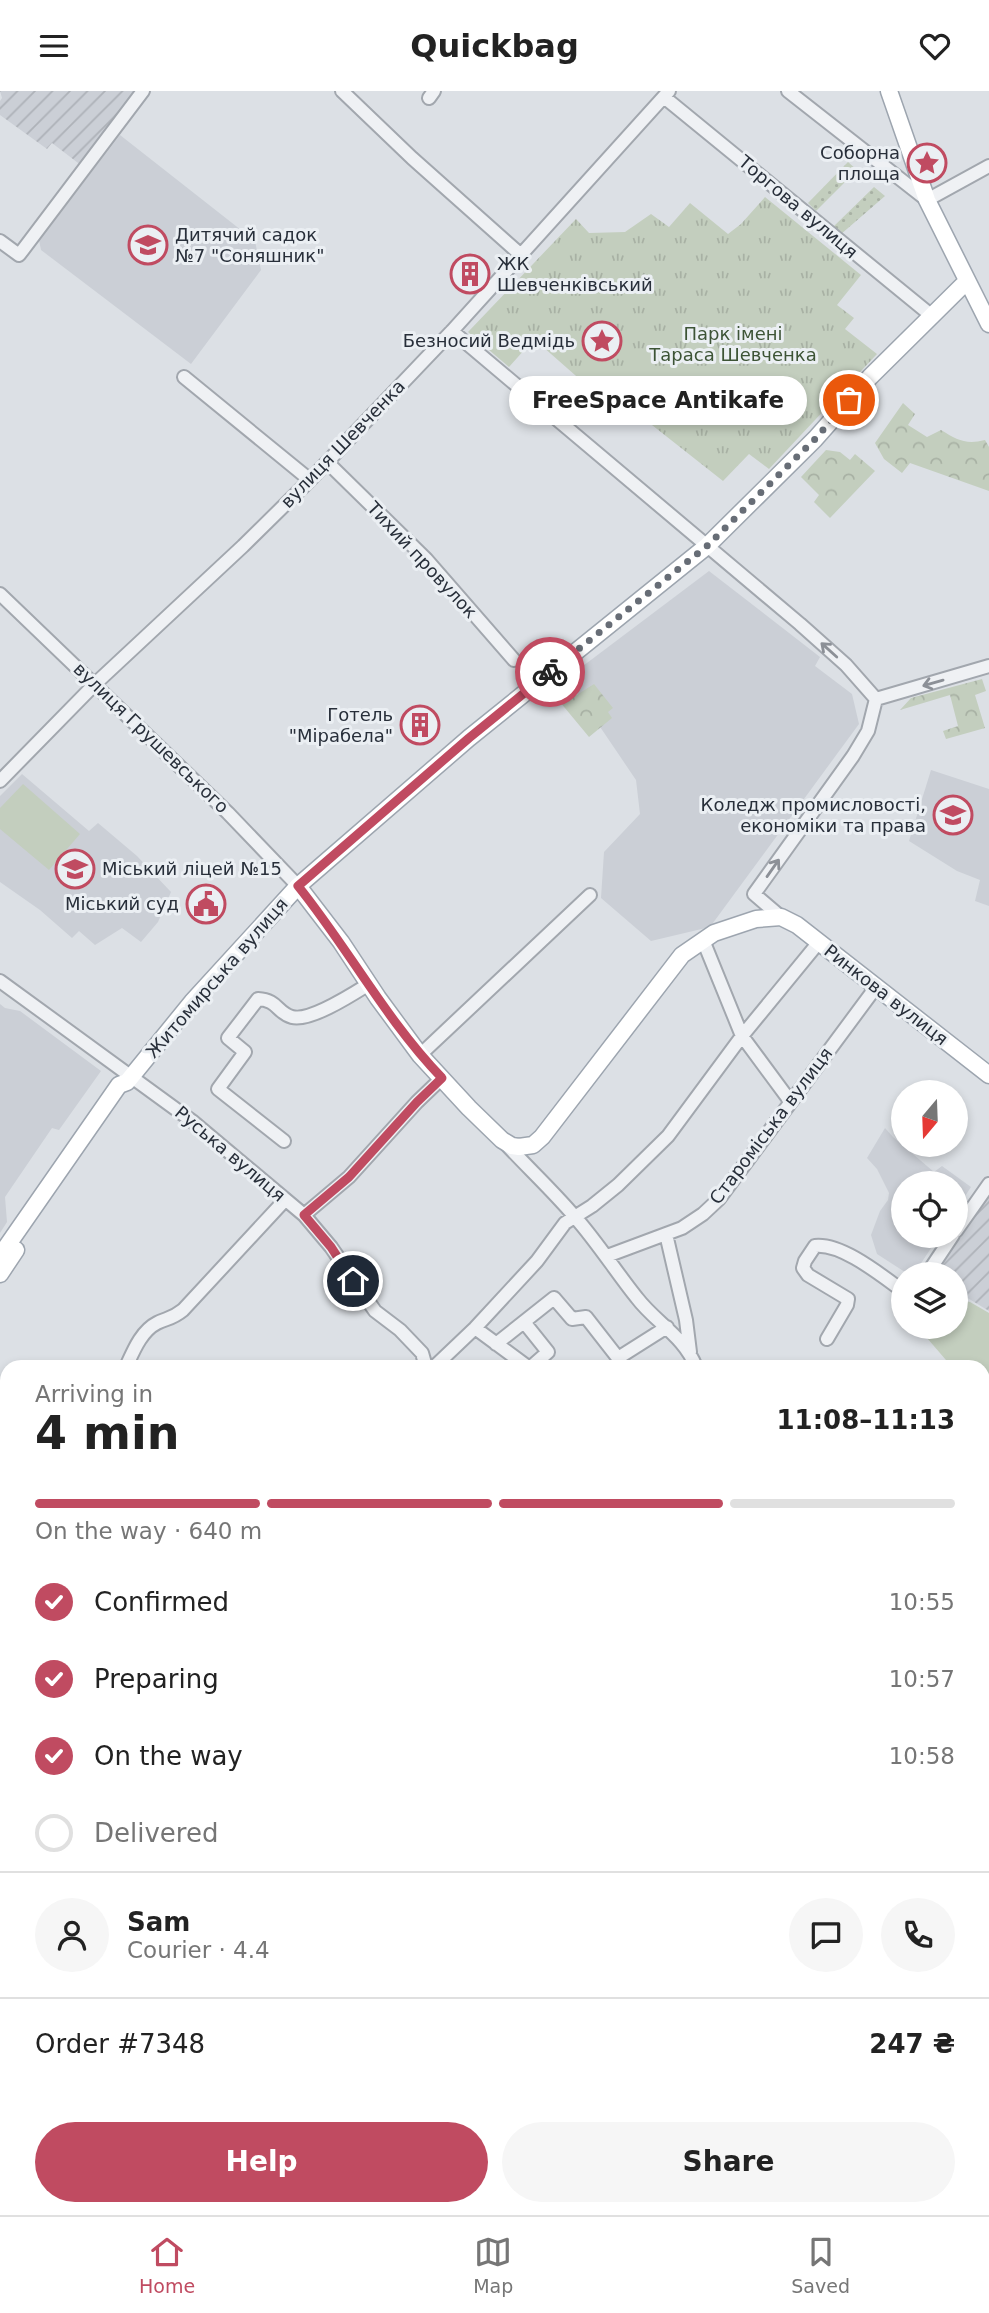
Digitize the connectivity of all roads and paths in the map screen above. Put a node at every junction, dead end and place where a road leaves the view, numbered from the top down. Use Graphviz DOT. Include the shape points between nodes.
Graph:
graph roads {
  1 [pos="143,91"];
  2 [pos="342,91"];
  3 [pos="788,91"];
  4 [pos="888,91"];
  5 [pos="666,94"];
  6 [pos="989,166"];
  7 [pos="927,200"];
  8 [pos="0,241"];
  9 [pos="521,255"];
  10 [pos="967,281"];
  11 [pos="932,316"];
  12 [pos="987,316"];
  13 [pos="452,331"];
  14 [pos="184,377"];
  15 [pos="327,462"];
  16 [pos="310,480"];
  17 [pos="707,546"];
  18 [pos="0,594"];
  19 [pos="514,660"];
  20 [pos="989,666"];
  21 [pos="95,684"];
  22 [pos="876,699"];
  23 [pos="0,781"];
  24 [pos="298,886"];
  25 [pos="590,895"];
  26 [pos="781,917"];
  27 [pos="797,925"];
  28 [pos="819,942"];
  29 [pos="697,948"];
  30 [pos="0,981"];
  31 [pos="369,984"];
  32 [pos="876,987"];
  33 [pos="742,1036"];
  34 [pos="420,1055"];
  35 [pos="989,1075"];
  36 [pos="442,1078"];
  37 [pos="129,1079"];
  38 [pos="790,1101"];
  39 [pos="502,1140"];
  40 [pos="284,1141"];
  41 [pos="989,1184"];
  42 [pos="285,1200"];
  43 [pos="968,1214"];
  44 [pos="304,1215"];
  45 [pos="574,1215"];
  46 [pos="666,1234"];
  47 [pos="0,1256"];
  48 [pos="607,1256"];
  49 [pos="0,1274"];
  50 [pos="891,1283"];
  51 [pos="524,1322"];
  52 [pos="667,1327"];
  53 [pos="475,1328"];
  54 [pos="827,1339"];
  55 [pos="496,1344"];
  56 [pos="690,1352"];
  57 [pos="130,1360"];
  58 [pos="424,1360"];
  59 [pos="441,1360"];
  60 [pos="519,1360"];
  61 [pos="538,1360"];
  62 [pos="693,1360"];
  1 -- 8 [label="street" via="19,255"];
  2 -- 9 [label="street"];
  3 -- 7 [label="street"];
  4 -- 7 [label="main road"];
  5 -- 9 [label="street, вулиця Шевченка"];
  5 -- 11 [label="street, Торгова вулиця"];
  6 -- 7 [label="street"];
  7 -- 10 [label="main road"];
  9 -- 13 [label="street, вулиця Шевченка"];
  10 -- 11 [label="main road, Житомирська вулиця"];
  10 -- 12 [label="main road"];
  11 -- 17 [label="main road, Житомирська вулиця"];
  13 -- 15 [label="street, вулиця Шевченка"];
  13 -- 17 [label="street"];
  14 -- 16 [label="street"];
  15 -- 16 [label="street, вулиця Шевченка"];
  15 -- 19 [label="street, Тихий провулок" via="426,559"];
  16 -- 21 [label="street, вулиця Шевченка"];
  22 -- 17 [label="street, one-way" via="846,665"];
  17 -- 24 [label="main road, Житомирська вулиця" via="469,738"];
  18 -- 21 [label="street, вулиця Грушевського"];
  20 -- 22 [label="street, one-way"];
  21 -- 23 [label="street, вулиця Шевченка"];
  21 -- 24 [label="street, вулиця Грушевського"];
  26 -- 22 [label="street, one-way" via="754,894 853,756 868,731"];
  24 -- 31 [label="main road"];
  24 -- 37 [label="main road, Житомирська вулиця"];
  25 -- 34 [label="street"];
  26 -- 27 [label="main road, Ринкова вулиця"];
  26 -- 29 [label="main road" via="730,927 702,939"];
  27 -- 28 [label="main road, Ринкова вулиця"];
  27 -- 29 [label="main road" via="758,930"];
  28 -- 32 [label="main road, Ринкова вулиця"];
  28 -- 33 [label="street"];
  29 -- 33 [label="street"];
  29 -- 39 [label="main road" via="670,969 542,1137 533,1145 519,1147"];
  30 -- 37 [label="street, Руська вулиця"];
  31 -- 34 [label="main road"];
  31 -- 40 [label="street" via="304,1017 291,1017 269,999 258,999 228,1038 245,1052 218,1089"];
  32 -- 35 [label="main road, Ринкова вулиця"];
  32 -- 38 [label="street, Староміська вулиця"];
  33 -- 38 [label="street"];
  33 -- 45 [label="street" via="668,1136 618,1185"];
  34 -- 36 [label="main road"];
  36 -- 39 [label="main road"];
  36 -- 44 [label="street" via="349,1177"];
  37 -- 42 [label="street, Руська вулиця" via="192,1121"];
  37 -- 47 [label="main road, Житомирська вулиця" via="119,1085"];
  37 -- 49 [label="main road" via="127,1090"];
  38 -- 46 [label="street, Староміська вулиця" via="719,1199 682,1228"];
  39 -- 45 [label="street"];
  41 -- 43 [label="street"];
  42 -- 44 [label="street, Руська вулиця"];
  42 -- 57 [label="street" via="183,1310 148,1329"];
  44 -- 58 [label="street, Руська вулиця" via="375,1311 400,1330"];
  45 -- 48 [label="street"];
  45 -- 53 [label="street"];
  46 -- 48 [label="street, Староміська вулиця"];
  46 -- 56 [label="street"];
  48 -- 52 [label="street" via="638,1301"];
  50 -- 54 [label="street" via="830,1247 815,1246 803,1268 848,1299"];
  51 -- 52 [label="street" via="554,1299 572,1319 586,1317 618,1358"];
  51 -- 55 [label="street"];
  51 -- 61 [label="street" via="548,1352"];
  52 -- 56 [label="street"];
  53 -- 55 [label="street"];
  53 -- 59 [label="street"];
  55 -- 60 [label="street"];
  56 -- 62 [label="street"];
}
